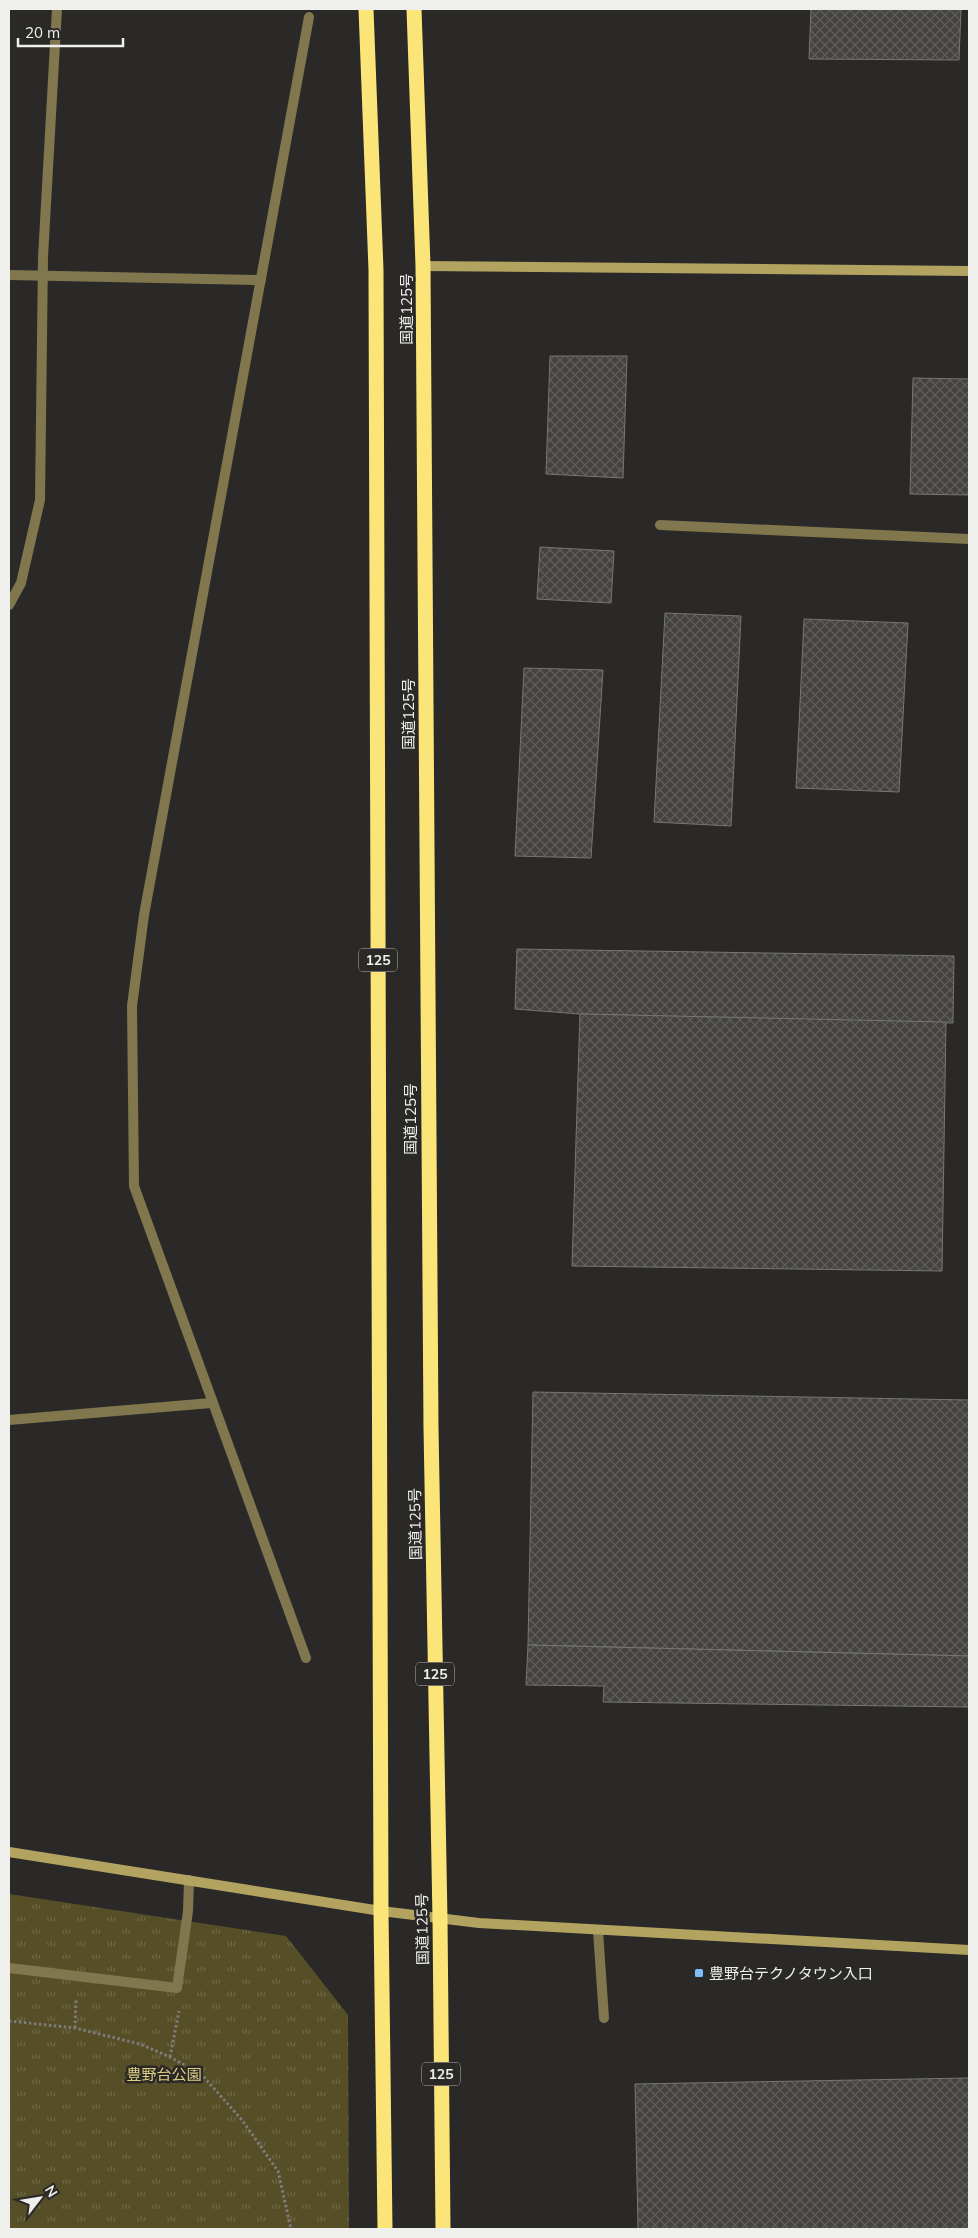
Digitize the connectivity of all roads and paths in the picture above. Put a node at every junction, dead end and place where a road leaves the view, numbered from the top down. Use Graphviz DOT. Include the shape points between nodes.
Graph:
graph roads {
  1 [pos="57,9"];
  2 [pos="366,9"];
  3 [pos="414,9"];
  4 [pos="309,17"];
  5 [pos="423,266"];
  6 [pos="969,271"];
  7 [pos="9,275"];
  8 [pos="43,276"];
  9 [pos="261,280"];
  10 [pos="660,525"];
  11 [pos="969,539"];
  12 [pos="9,583"];
  13 [pos="21,583"];
  14 [pos="9,605"];
  15 [pos="211,1404"];
  16 [pos="9,1420"];
  17 [pos="306,1658"];
  18 [pos="9,1852"];
  19 [pos="189,1880"];
  20 [pos="381,1911"];
  21 [pos="440,1919"];
  22 [pos="598,1931"];
  23 [pos="969,1950"];
  24 [pos="9,1968"];
  25 [pos="177,1988"];
  26 [pos="604,2018"];
  27 [pos="9,2021"];
  28 [pos="170,2057"];
  29 [pos="291,2229"];
  30 [pos="385,2229"];
  31 [pos="443,2229"];
  1 -- 8 [label="street"];
  2 -- 20 [label="highway, 国道125号 / 125" via="376,280"];
  3 -- 5 [label="highway, 国道125号 / 125"];
  4 -- 9 [label="street"];
  5 -- 6 [label="street"];
  5 -- 21 [label="highway, 国道125号 / 125" via="430,1428"];
  7 -- 8 [label="street"];
  8 -- 9 [label="street"];
  8 -- 13 [label="street" via="40,500"];
  9 -- 15 [label="street" via="144,915 132,1006 134,1186"];
  10 -- 11 [label="street"];
  12 -- 13 [label="street"];
  13 -- 14 [label="street"];
  15 -- 16 [label="street"];
  15 -- 17 [label="street"];
  18 -- 19 [label="street"];
  19 -- 20 [label="street"];
  19 -- 25 [label="street"];
  20 -- 21 [label="street"];
  20 -- 30 [label="highway, 国道125号 / 125"];
  21 -- 22 [label="street"];
  21 -- 31 [label="highway, 国道125号 / 125"];
  22 -- 23 [label="street"];
  22 -- 26 [label="street"];
  24 -- 25 [label="street"];
  25 -- 28 [label="path" via="179,2008"];
  27 -- 28 [label="path" via="75,2028 140,2044"];
  28 -- 29 [label="path" via="202,2075 242,2120 278,2170"];
}
